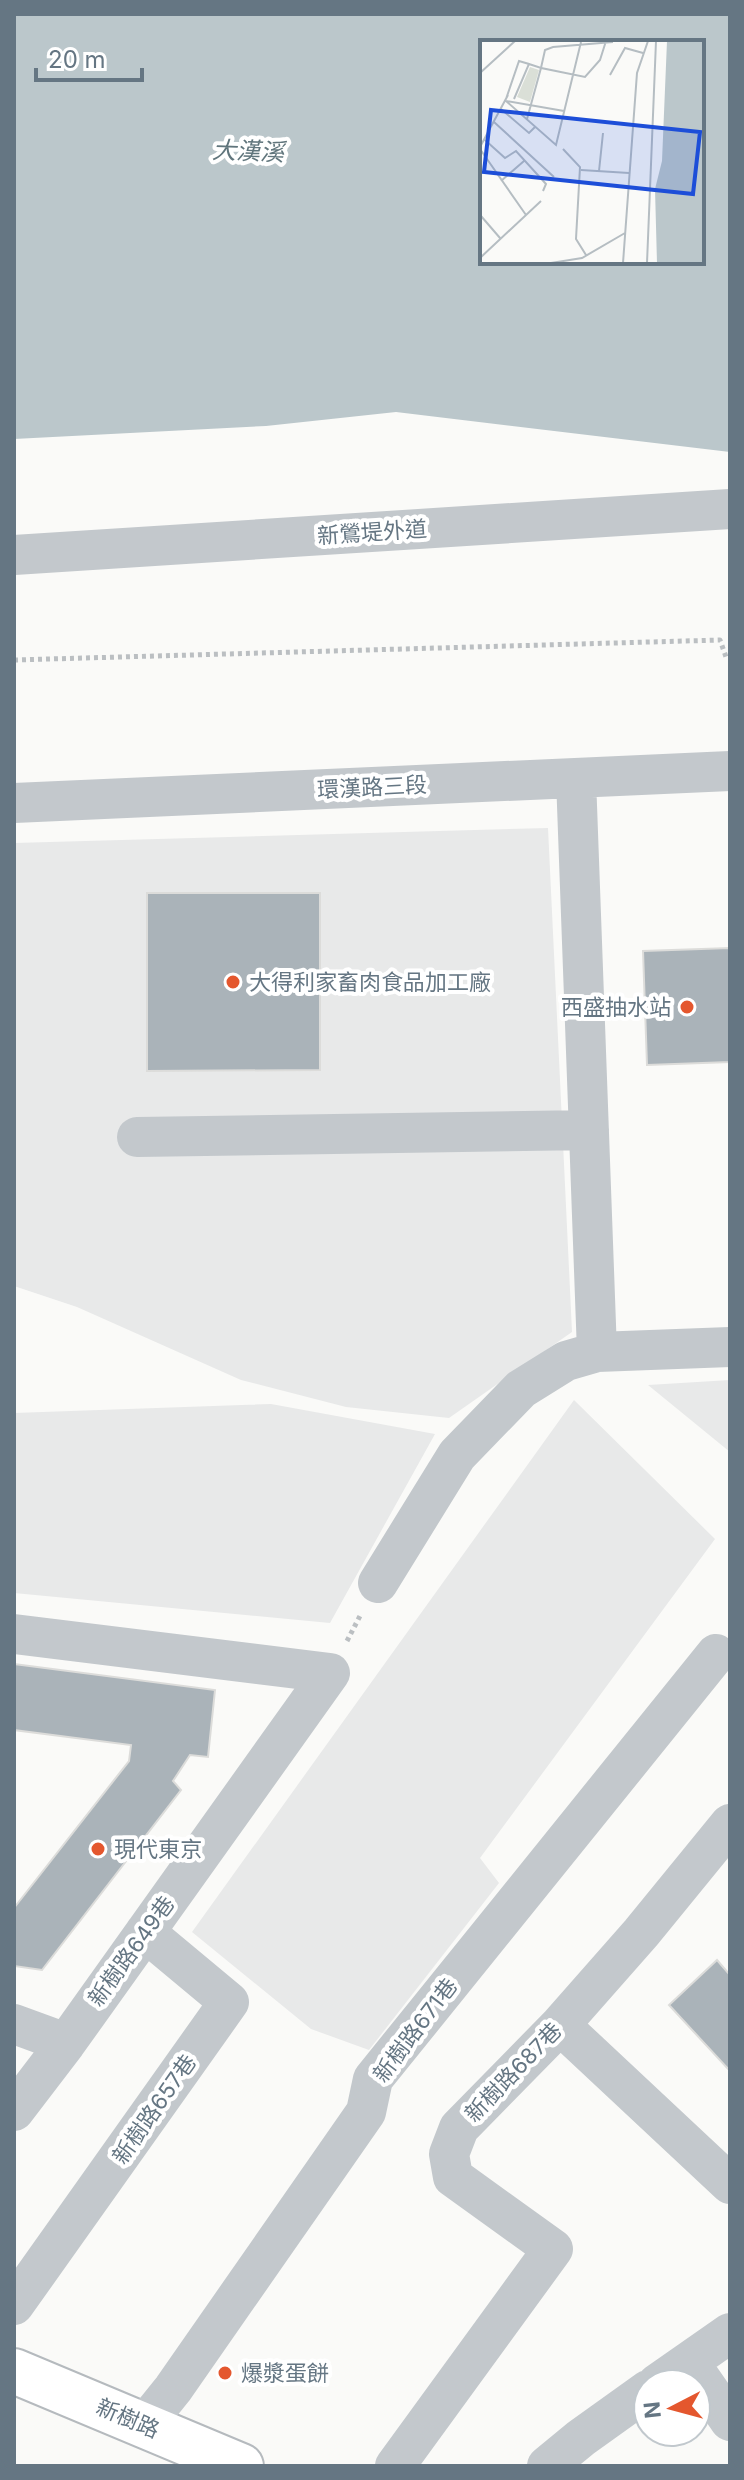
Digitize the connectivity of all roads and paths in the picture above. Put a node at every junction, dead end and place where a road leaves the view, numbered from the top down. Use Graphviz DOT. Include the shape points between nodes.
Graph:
graph roads {
  1 [pos="730,509"];
  2 [pos="14,555"];
  3 [pos="730,659"];
  4 [pos="14,660"];
  5 [pos="730,771"];
  6 [pos="576,778"];
  7 [pos="14,803"];
  8 [pos="589,1130"];
  9 [pos="137,1137"];
  10 [pos="730,1347"];
  11 [pos="597,1352"];
  12 [pos="378,1583"];
  13 [pos="14,1634"];
  14 [pos="716,1654"];
  15 [pos="330,1673"];
  16 [pos="730,1824"];
  17 [pos="145,1932"];
  18 [pos="14,2024"];
  19 [pos="560,2025"];
  20 [pos="66,2043"];
  21 [pos="14,2111"];
  22 [pos="730,2184"];
  23 [pos="14,2305"];
  24 [pos="730,2333"];
  25 [pos="680,2368"];
  26 [pos="14,2371"];
  27 [pos="632,2401"];
  28 [pos="712,2406"];
  29 [pos="730,2421"];
  30 [pos="144,2425"];
  31 [pos="241,2466"];
  32 [pos="395,2466"];
  33 [pos="547,2466"];
  1 -- 2 [label="street, 新鶯堤外道"];
  3 -- 4 [label="path" via="720,640"];
  5 -- 6 [label="street, 環漢路三段"];
  6 -- 7 [label="street, 環漢路三段"];
  6 -- 8 [label="street"];
  8 -- 9 [label="street"];
  8 -- 11 [label="street"];
  10 -- 11 [label="street"];
  11 -- 12 [label="street" via="566,1361 521,1389 457,1455"];
  12 -- 15 [label="path"];
  13 -- 15 [label="street"];
  14 -- 30 [label="street, 新樹路671巷" via="373,2079 366,2112"];
  15 -- 17 [label="street, 新樹路649巷"];
  16 -- 19 [label="street, 新樹路687巷"];
  17 -- 20 [label="street, 新樹路649巷"];
  17 -- 23 [label="street, 新樹路657巷" via="229,2002"];
  18 -- 20 [label="street"];
  19 -- 22 [label="street"];
  19 -- 32 [label="street, 新樹路687巷" via="459,2128 449,2154 453,2177 553,2249"];
  20 -- 21 [label="street, 新樹路649巷"];
  24 -- 25 [label="street"];
  26 -- 30 [label="main road, 新樹路"];
  27 -- 33 [label="street"];
  28 -- 29 [label="street"];
  30 -- 31 [label="main road, 新樹路"];
}
